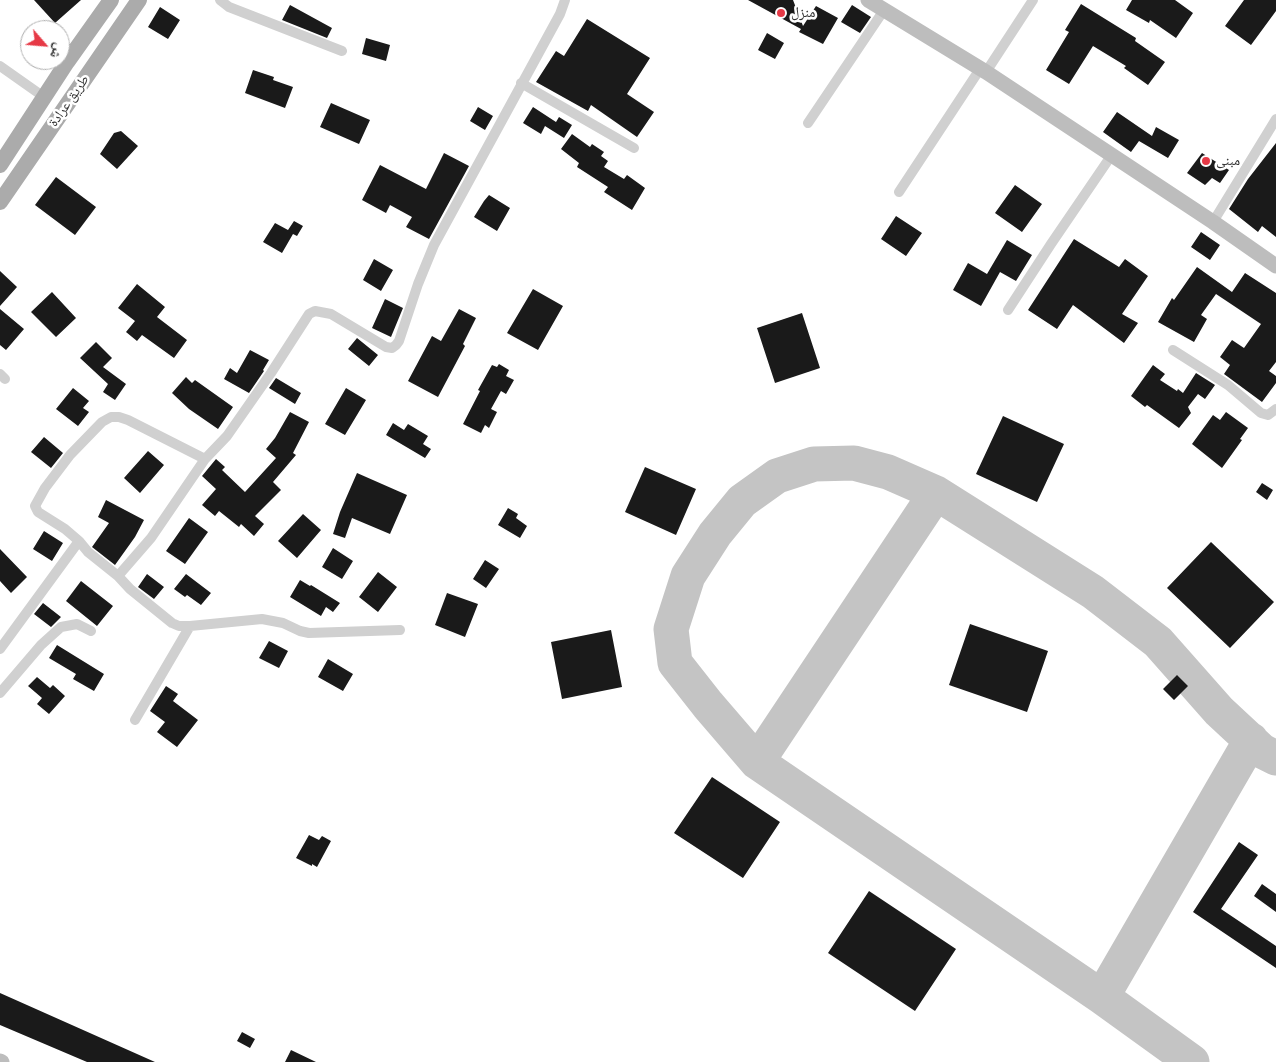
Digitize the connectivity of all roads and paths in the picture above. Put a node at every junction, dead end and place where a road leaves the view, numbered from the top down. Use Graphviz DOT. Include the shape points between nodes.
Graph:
graph roads {
  1 [pos="111,0"];
  2 [pos="139,0"];
  3 [pos="220,0"];
  4 [pos="566,0"];
  5 [pos="868,0"];
  6 [pos="1033,0"];
  7 [pos="884,10"];
  8 [pos="342,51"];
  9 [pos="0,66"];
  10 [pos="983,70"];
  11 [pos="521,84"];
  12 [pos="44,97"];
  13 [pos="1276,119"];
  14 [pos="808,123"];
  15 [pos="634,148"];
  16 [pos="1111,156"];
  17 [pos="0,165"];
  18 [pos="899,192"];
  19 [pos="0,202"];
  20 [pos="1213,222"];
  21 [pos="1276,266"];
  22 [pos="1008,310"];
  23 [pos="1173,350"];
  24 [pos="1276,409"];
  25 [pos="205,459"];
  26 [pos="79,541"];
  27 [pos="118,576"];
  28 [pos="190,626"];
  29 [pos="400,630"];
  30 [pos="91,631"];
  31 [pos="0,650"];
  32 [pos="0,693"];
  33 [pos="135,720"];
  1 -- 12 [label="main road"];
  2 -- 19 [label="main road, طريق عرادة"];
  3 -- 8 [label="street" via="229,7"];
  4 -- 11 [label="street"];
  5 -- 7 [label="main road"];
  6 -- 10 [label="street"];
  7 -- 10 [label="main road"];
  7 -- 14 [label="street"];
  9 -- 12 [label="street"];
  10 -- 16 [label="main road"];
  10 -- 18 [label="street"];
  11 -- 15 [label="street"];
  11 -- 25 [label="street" via="434,245 396,345 386,347 331,314 316,311 309,314 227,436"];
  12 -- 17 [label="main road"];
  13 -- 20 [label="street"];
  16 -- 20 [label="main road"];
  16 -- 22 [label="street"];
  20 -- 21 [label="main road"];
  23 -- 24 [label="street" via="1221,380 1262,413 1268,415"];
  25 -- 26 [label="street" via="119,416 102,422 70,455 35,506 38,512"];
  25 -- 27 [label="street" via="151,538"];
  26 -- 27 [label="street"];
  26 -- 31 [label="street"];
  27 -- 28 [label="street" via="172,623"];
  28 -- 29 [label="street" via="262,619 309,633"];
  28 -- 33 [label="street"];
  30 -- 32 [label="street" via="77,624 61,627 40,645"];
}
